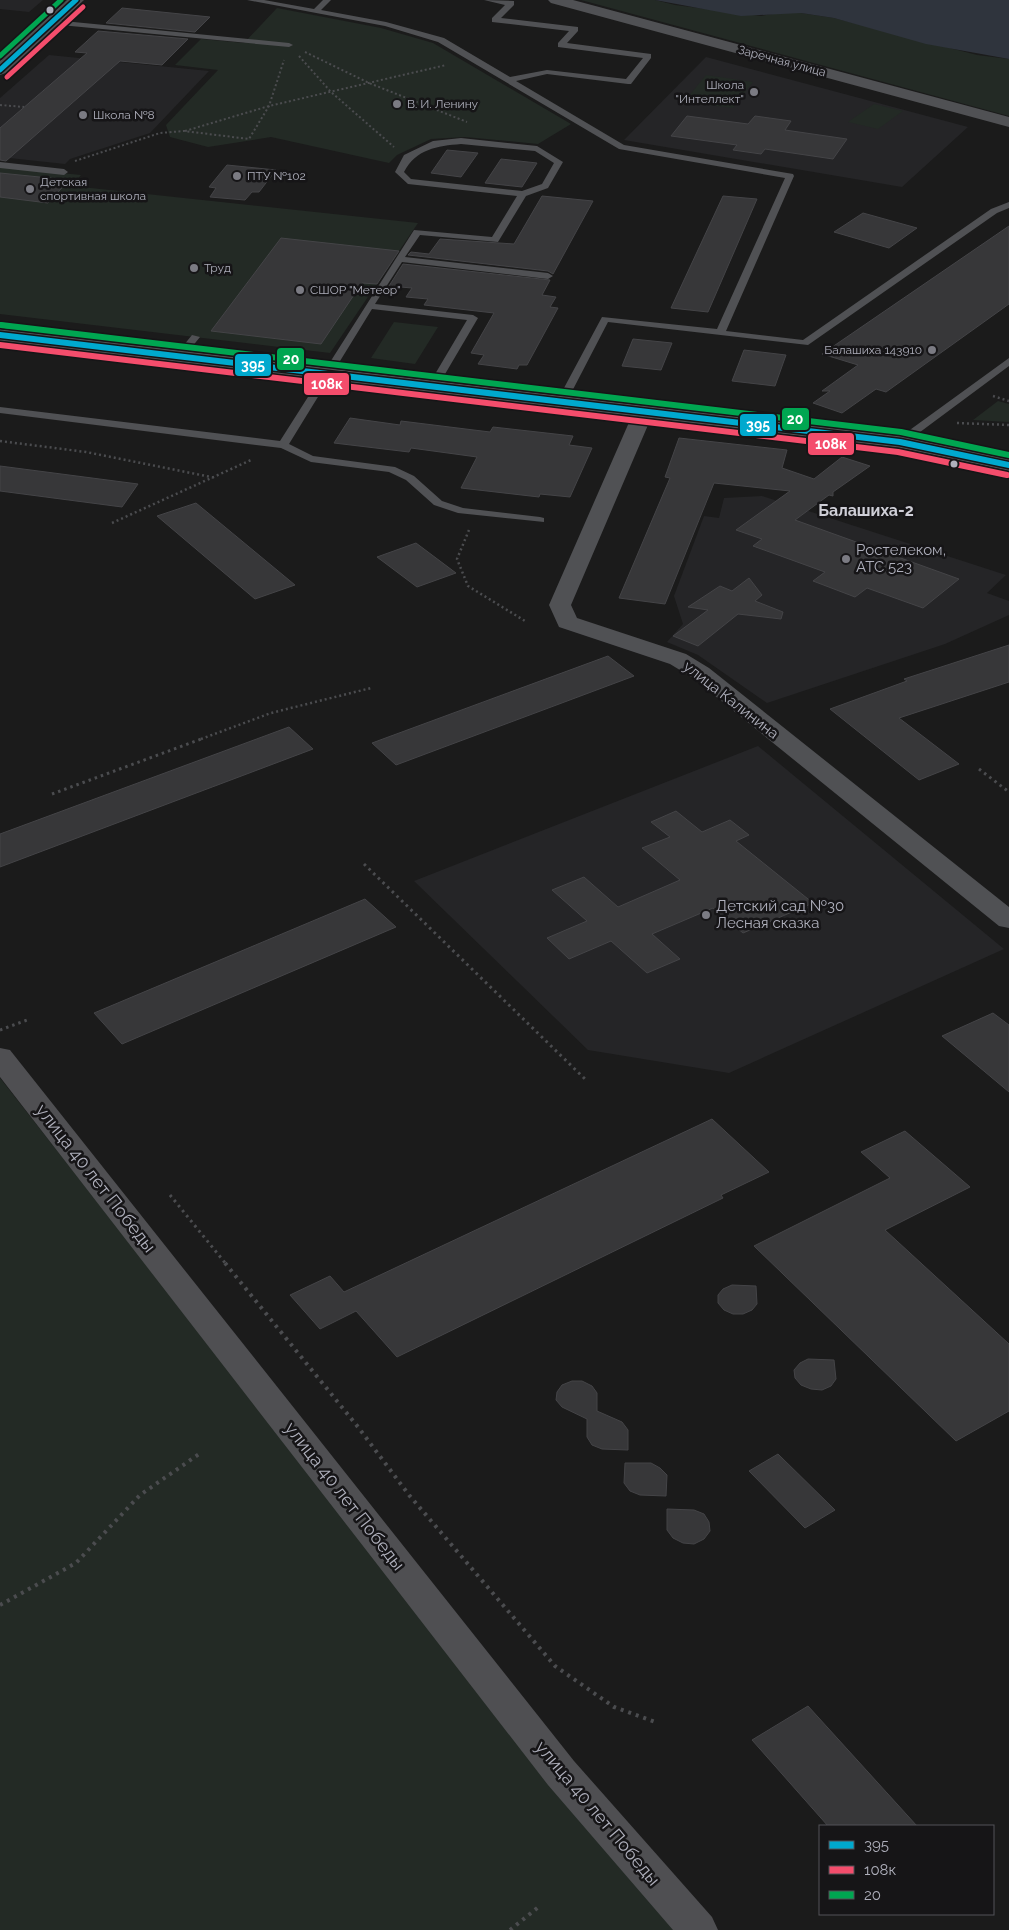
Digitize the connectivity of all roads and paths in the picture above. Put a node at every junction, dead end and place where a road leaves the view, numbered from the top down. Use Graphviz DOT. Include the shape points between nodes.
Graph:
graph roads {
  1 [pos="76,0"];
  2 [pos="251,0"];
  3 [pos="327,0"];
  4 [pos="488,0"];
  5 [pos="556,0"];
  6 [pos="315,12"];
  7 [pos="53,22"];
  8 [pos="289,44"];
  9 [pos="473,59"];
  10 [pos="0,70"];
  11 [pos="509,80"];
  12 [pos="369,83"];
  13 [pos="331,92"];
  14 [pos="0,105"];
  15 [pos="269,106"];
  16 [pos="24,107"];
  17 [pos="1009,122"];
  18 [pos="472,124"];
  19 [pos="184,131"];
  20 [pos="407,157"];
  21 [pos="0,165"];
  22 [pos="64,172"];
  23 [pos="523,194"];
  24 [pos="1009,205"];
  25 [pos="399,259"];
  26 [pos="548,276"];
  27 [pos="369,306"];
  28 [pos="720,332"];
  29 [pos="0,334"];
  30 [pos="195,337"];
  31 [pos="180,356"];
  32 [pos="1009,361"];
  33 [pos="327,373"];
  34 [pos="433,386"];
  35 [pos="987,394"];
  36 [pos="562,401"];
  37 [pos="1009,401"];
  38 [pos="0,410"];
  39 [pos="644,411"];
  40 [pos="952,423"];
  41 [pos="1009,425"];
  42 [pos="0,441"];
  43 [pos="900,442"];
  44 [pos="283,445"];
  45 [pos="1009,465"];
  46 [pos="216,478"];
  47 [pos="485,513"];
  48 [pos="540,520"];
  49 [pos="112,523"];
  50 [pos="525,621"];
  51 [pos="371,688"];
  52 [pos="979,769"];
  53 [pos="1009,792"];
  54 [pos="52,794"];
  55 [pos="364,864"];
  56 [pos="1009,920"];
  57 [pos="28,1020"];
  58 [pos="0,1030"];
  59 [pos="0,1057"];
  60 [pos="585,1079"];
  61 [pos="170,1195"];
  62 [pos="202,1452"];
  63 [pos="0,1605"];
  64 [pos="655,1722"];
  65 [pos="541,1904"];
  66 [pos="510,1930"];
  67 [pos="698,1930"];
  1 -- 7 [label="main road"];
  2 -- 6 [label="lane"];
  3 -- 6 [label="lane"];
  4 -- 11 [label="lane" via="511,2 495,20 575,29 561,45 648,56 628,82 547,72"];
  5 -- 17 [label="street, Заречная улица"];
  6 -- 9 [label="lane" via="386,24 441,40"];
  7 -- 8 [label="lane"];
  7 -- 10 [label="main road"];
  8 -- 12 [label="path"];
  8 -- 13 [label="path"];
  8 -- 15 [label="path"];
  9 -- 11 [label="lane"];
  9 -- 12 [label="path"];
  11 -- 28 [label="lane" via="622,147 790,176"];
  12 -- 13 [label="path"];
  12 -- 18 [label="path"];
  13 -- 15 [label="path"];
  13 -- 20 [label="path"];
  14 -- 16 [label="path"];
  15 -- 19 [label="path"];
  15 -- 19 [label="path" via="249,139"];
  19 -- 22 [label="path" via="160,133 76,160"];
  20 -- 23 [label="lane" via="399,172 408,181"];
  20 -- 23 [label="lane" via="436,143 461,142 537,149 559,162 545,186"];
  21 -- 22 [label="lane"];
  23 -- 25 [label="lane" via="495,240 416,232"];
  24 -- 28 [label="lane" via="994,211 805,343"];
  25 -- 26 [label="lane"];
  25 -- 27 [label="lane"];
  27 -- 33 [label="lane"];
  27 -- 34 [label="lane" via="473,318"];
  28 -- 36 [label="lane" via="605,319"];
  29 -- 31 [label="main road"];
  30 -- 31 [label="lane"];
  31 -- 33 [label="main road"];
  32 -- 43 [label="lane"];
  33 -- 34 [label="main road"];
  33 -- 44 [label="lane"];
  34 -- 36 [label="main road"];
  35 -- 37 [label="path"];
  36 -- 39 [label="main road"];
  38 -- 44 [label="lane"];
  39 -- 43 [label="main road"];
  39 -- 56 [label="street, улица Калинина" via="560,605 567,622 678,659 701,672"];
  40 -- 41 [label="path"];
  42 -- 46 [label="path" via="80,451"];
  43 -- 45 [label="main road"];
  44 -- 46 [label="path"];
  44 -- 47 [label="lane" via="311,459 391,469 410,478 438,503 462,511"];
  46 -- 49 [label="path"];
  47 -- 48 [label="lane"];
  47 -- 50 [label="path" via="467,531 457,559 468,586"];
  51 -- 54 [label="path" via="271,713"];
  52 -- 53 [label="path"];
  55 -- 60 [label="path"];
  57 -- 58 [label="path"];
  59 -- 67 [label="main road, улица 40 лет Победы" via="562,1773"];
  61 -- 64 [label="path" via="358,1427 408,1495 555,1666 614,1707"];
  62 -- 63 [label="path" via="140,1495 76,1562"];
  65 -- 66 [label="path"];
}
